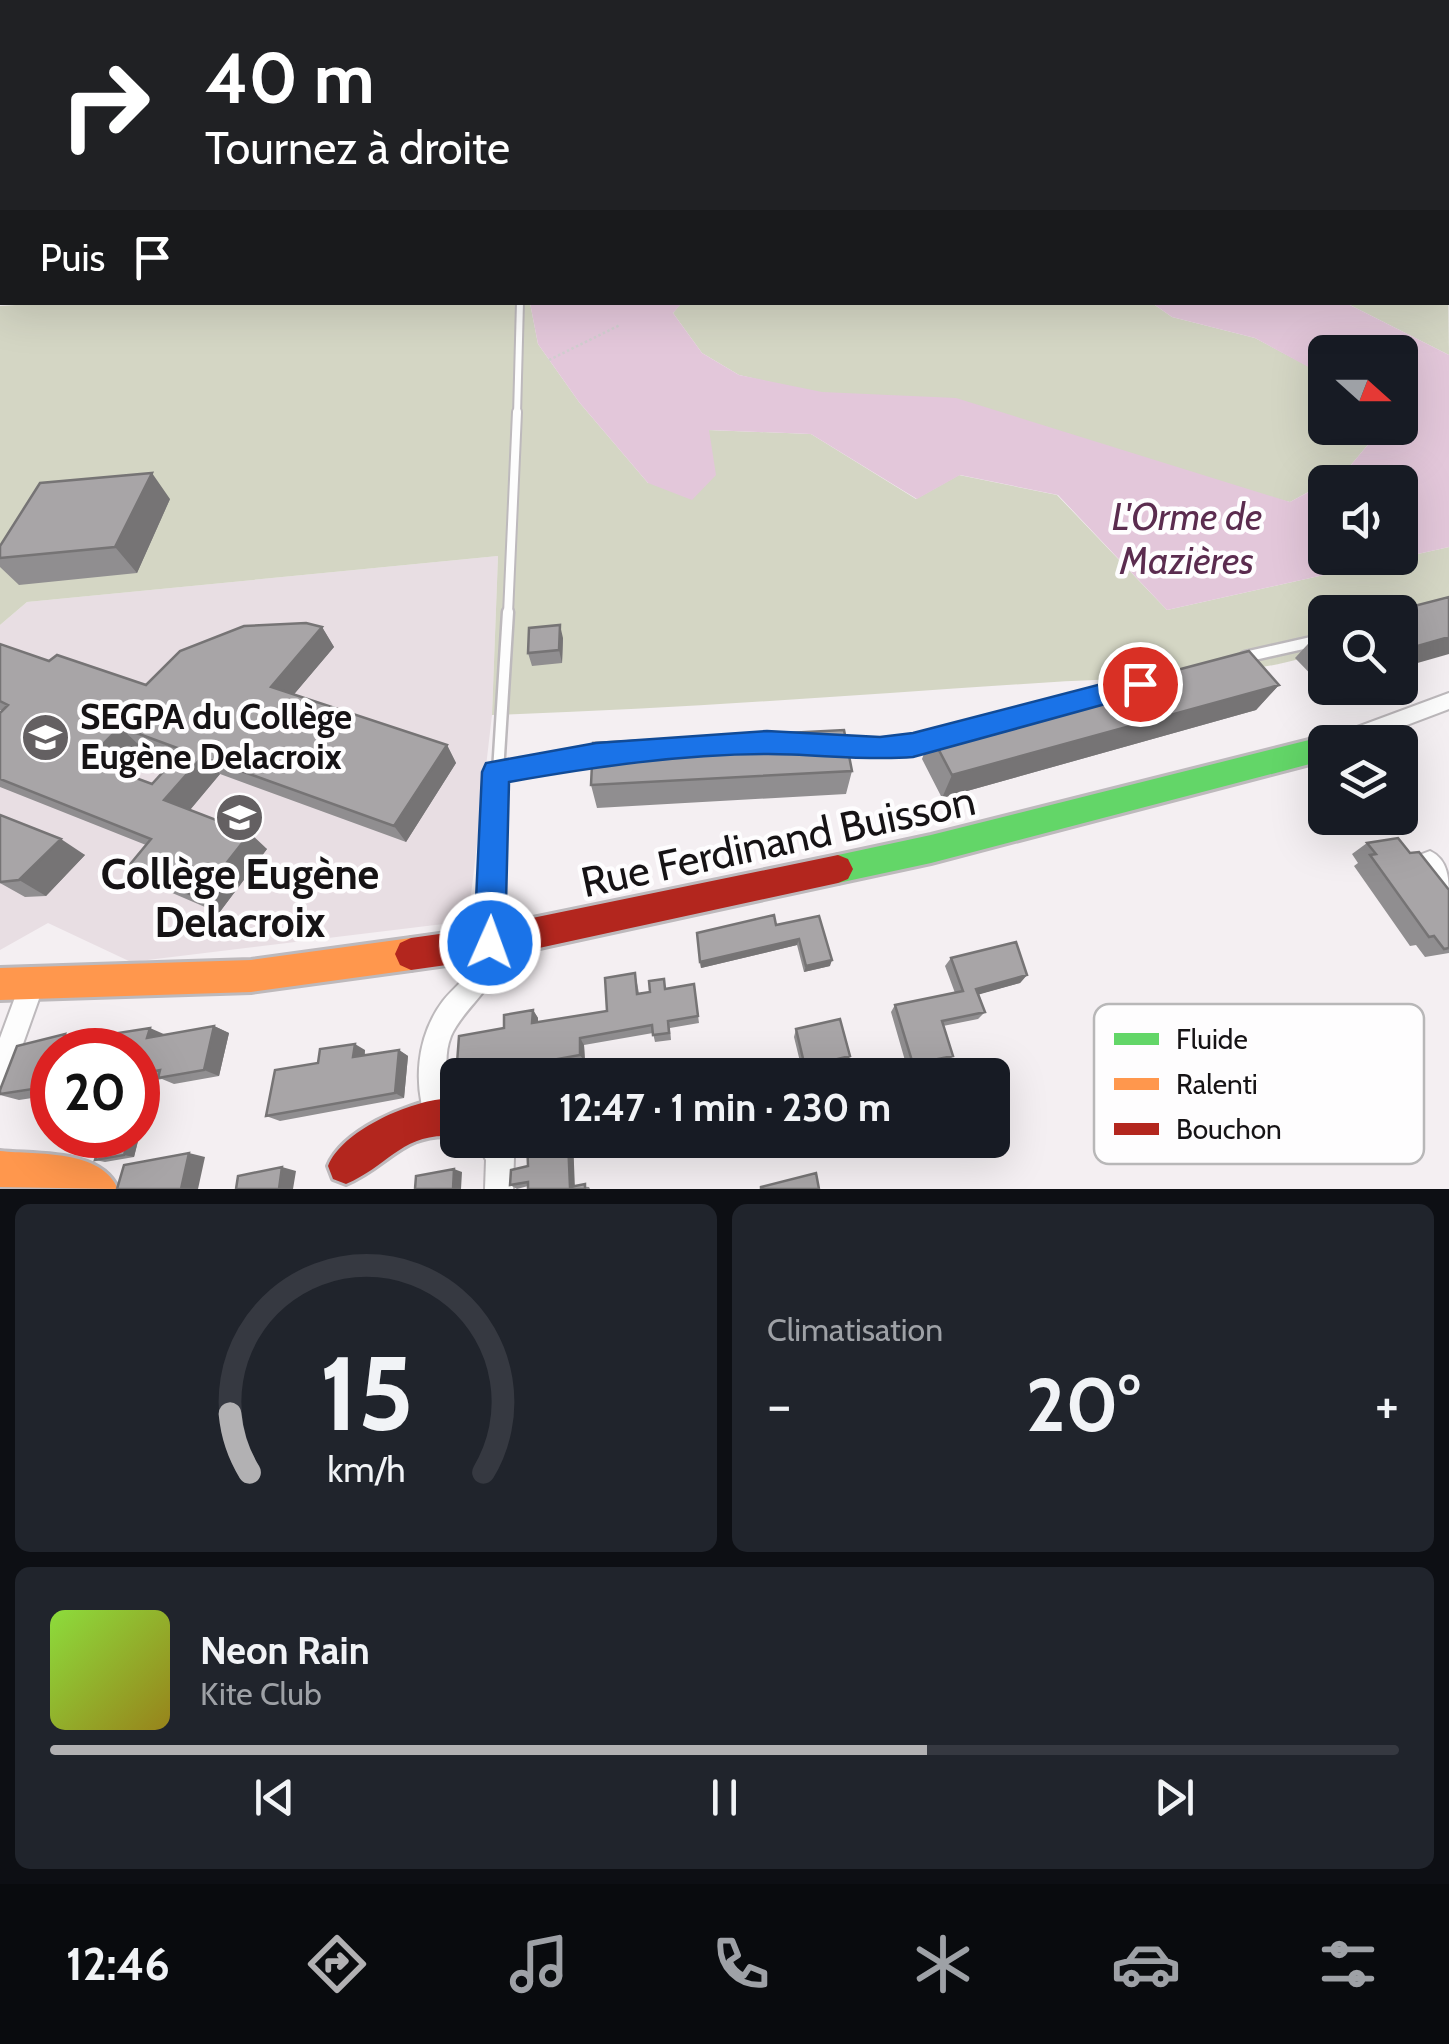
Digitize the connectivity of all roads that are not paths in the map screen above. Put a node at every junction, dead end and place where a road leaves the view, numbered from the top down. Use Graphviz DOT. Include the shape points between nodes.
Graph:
graph roads {
  1 [pos="520,305"];
  2 [pos="1308,642"];
  3 [pos="1241,658"];
  4 [pos="1449,702"];
  5 [pos="1386,725"];
  6 [pos="950,735"];
  7 [pos="823,745"];
  8 [pos="1308,752"];
  9 [pos="614,754"];
  10 [pos="496,772"];
  11 [pos="1430,862"];
  12 [pos="1449,888"];
  13 [pos="490,943"];
  14 [pos="33,982"];
  15 [pos="0,984"];
  16 [pos="0,1074"];
  17 [pos="440,1095"];
  18 [pos="440,1120"];
  19 [pos="500,1158"];
  20 [pos="346,1166"];
  21 [pos="0,1169"];
  22 [pos="98,1189"];
  23 [pos="499,1189"];
  1 -- 10 [label="lane" via="513,551"];
  2 -- 3 [label="lane"];
  4 -- 5 [label="street"];
  6 -- 7 [label="lane" via="880,748"];
  8 -- 13 [label="street, Rue Ferdinand Buisson" via="931,849"];
  9 -- 10 [label="lane"];
  10 -- 13 [label="lane"];
  11 -- 12 [label="street"];
  13 -- 14 [label="street, Rue Ferdinand Buisson" via="251,976"];
  13 -- 17 [label="street" via="488,968 448,1015 437,1039 430,1066"];
  14 -- 15 [label="street, Rue Ferdinand Buisson"];
  14 -- 16 [label="street"];
  18 -- 20 [label="street" via="390,1133"];
  19 -- 23 [label="street"];
  21 -- 22 [label="street" via="87,1179"];
}
